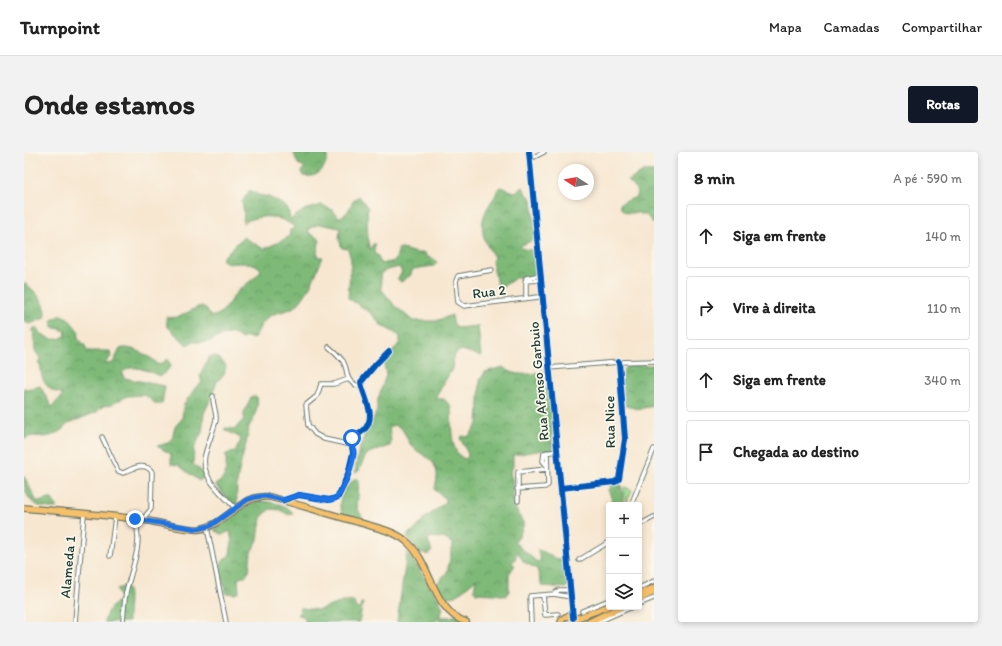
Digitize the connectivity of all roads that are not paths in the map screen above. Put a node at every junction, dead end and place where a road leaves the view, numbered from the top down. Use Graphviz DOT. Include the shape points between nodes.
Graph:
graph roads {
  1 [pos="529,152"];
  2 [pos="544,152"];
  3 [pos="530,159"];
  4 [pos="492,270"];
  5 [pos="541,278"];
  6 [pos="539,297"];
  7 [pos="526,298"];
  8 [pos="330,346"];
  9 [pos="389,351"];
  10 [pos="654,361"];
  11 [pos="619,362"];
  12 [pos="550,368"];
  13 [pos="349,380"];
  14 [pos="363,388"];
  15 [pos="213,396"];
  16 [pos="102,437"];
  17 [pos="351,445"];
  18 [pos="654,449"];
  19 [pos="558,451"];
  20 [pos="547,468"];
  21 [pos="561,488"];
  22 [pos="517,489"];
  23 [pos="284,500"];
  24 [pos="518,501"];
  25 [pos="632,502"];
  26 [pos="24,508"];
  27 [pos="235,508"];
  28 [pos="84,514"];
  29 [pos="115,517"];
  30 [pos="654,517"];
  31 [pos="135,519"];
  32 [pos="142,520"];
  33 [pos="642,523"];
  34 [pos="207,527"];
  35 [pos="606,544"];
  36 [pos="110,556"];
  37 [pos="579,560"];
  38 [pos="654,582"];
  39 [pos="642,587"];
  40 [pos="654,588"];
  41 [pos="570,590"];
  42 [pos="654,592"];
  43 [pos="642,593"];
  44 [pos="554,594"];
  45 [pos="543,595"];
  46 [pos="571,597"];
  47 [pos="642,598"];
  48 [pos="654,598"];
  49 [pos="606,601"];
  50 [pos="642,603"];
  51 [pos="606,607"];
  52 [pos="615,610"];
  53 [pos="625,610"];
  54 [pos="582,611"];
  55 [pos="568,619"];
  56 [pos="75,622"];
  57 [pos="123,622"];
  58 [pos="226,622"];
  59 [pos="466,622"];
  60 [pos="531,622"];
  61 [pos="556,622"];
  62 [pos="589,622"];
  63 [pos="598,622"];
  1 -- 3 [label="street, Rua Afonso Garbuio"];
  2 -- 3 [label="street"];
  3 -- 5 [label="street, Rua Afonso Garbuio"];
  4 -- 7 [label="street, Rua 2" via="458,276 458,302 464,306"];
  5 -- 7 [label="street" via="527,278"];
  5 -- 12 [label="street, Rua Afonso Garbuio"];
  6 -- 7 [label="street, Rua 2"];
  8 -- 13 [label="street" via="342,361"];
  9 -- 14 [label="street" via="363,378"];
  10 -- 11 [label="street"];
  11 -- 12 [label="street"];
  11 -- 21 [label="street, Rua Nice" via="625,439 617,482"];
  12 -- 19 [label="street, Rua Afonso Garbuio"];
  13 -- 14 [label="street"];
  13 -- 17 [label="street" via="321,384 317,396 308,402 305,408 308,425 315,434 328,441"];
  14 -- 17 [label="street" via="370,412 369,419 364,429 352,438"];
  15 -- 27 [label="street" via="216,418 204,467 211,482"];
  16 -- 32 [label="street" via="118,471 123,473 135,467 148,468 152,472 151,509"];
  17 -- 23 [label="street" via="354,453 338,497 329,500 299,495"];
  18 -- 25 [label="street"];
  19 -- 20 [label="street" via="544,453 543,459"];
  19 -- 21 [label="street, Rua Afonso Garbuio"];
  20 -- 22 [label="street" via="518,472"];
  20 -- 22 [label="street" via="548,483 545,487"];
  21 -- 41 [label="street, Rua Afonso Garbuio"];
  22 -- 24 [label="street"];
  23 -- 27 [label="main road" via="260,496 247,500"];
  23 -- 59 [label="main road" via="404,539 416,550 447,610"];
  26 -- 28 [label="main road"];
  27 -- 34 [label="main road"];
  28 -- 29 [label="main road"];
  28 -- 56 [label="street, Alameda 1"];
  29 -- 31 [label="main road"];
  29 -- 36 [label="street"];
  30 -- 33 [label="street"];
  31 -- 32 [label="main road"];
  31 -- 57 [label="street" via="138,529 137,552 126,589"];
  32 -- 34 [label="main road" via="194,529"];
  34 -- 58 [label="street"];
  35 -- 37 [label="street"];
  38 -- 39 [label="street"];
  40 -- 43 [label="main road"];
  41 -- 44 [label="street" via="559,590"];
  41 -- 46 [label="street, Rua Afonso Garbuio"];
  42 -- 47 [label="main road"];
  44 -- 45 [label="street"];
  44 -- 46 [label="street"];
  45 -- 55 [label="street" via="545,615"];
  45 -- 60 [label="street" via="532,595 529,598"];
  46 -- 55 [label="street, Rua Afonso Garbuio" via="572,607"];
  48 -- 50 [label="street"];
  49 -- 54 [label="street"];
  51 -- 55 [label="main road"];
  52 -- 62 [label="main road"];
  53 -- 63 [label="street"];
  55 -- 61 [label="main road"];
}
